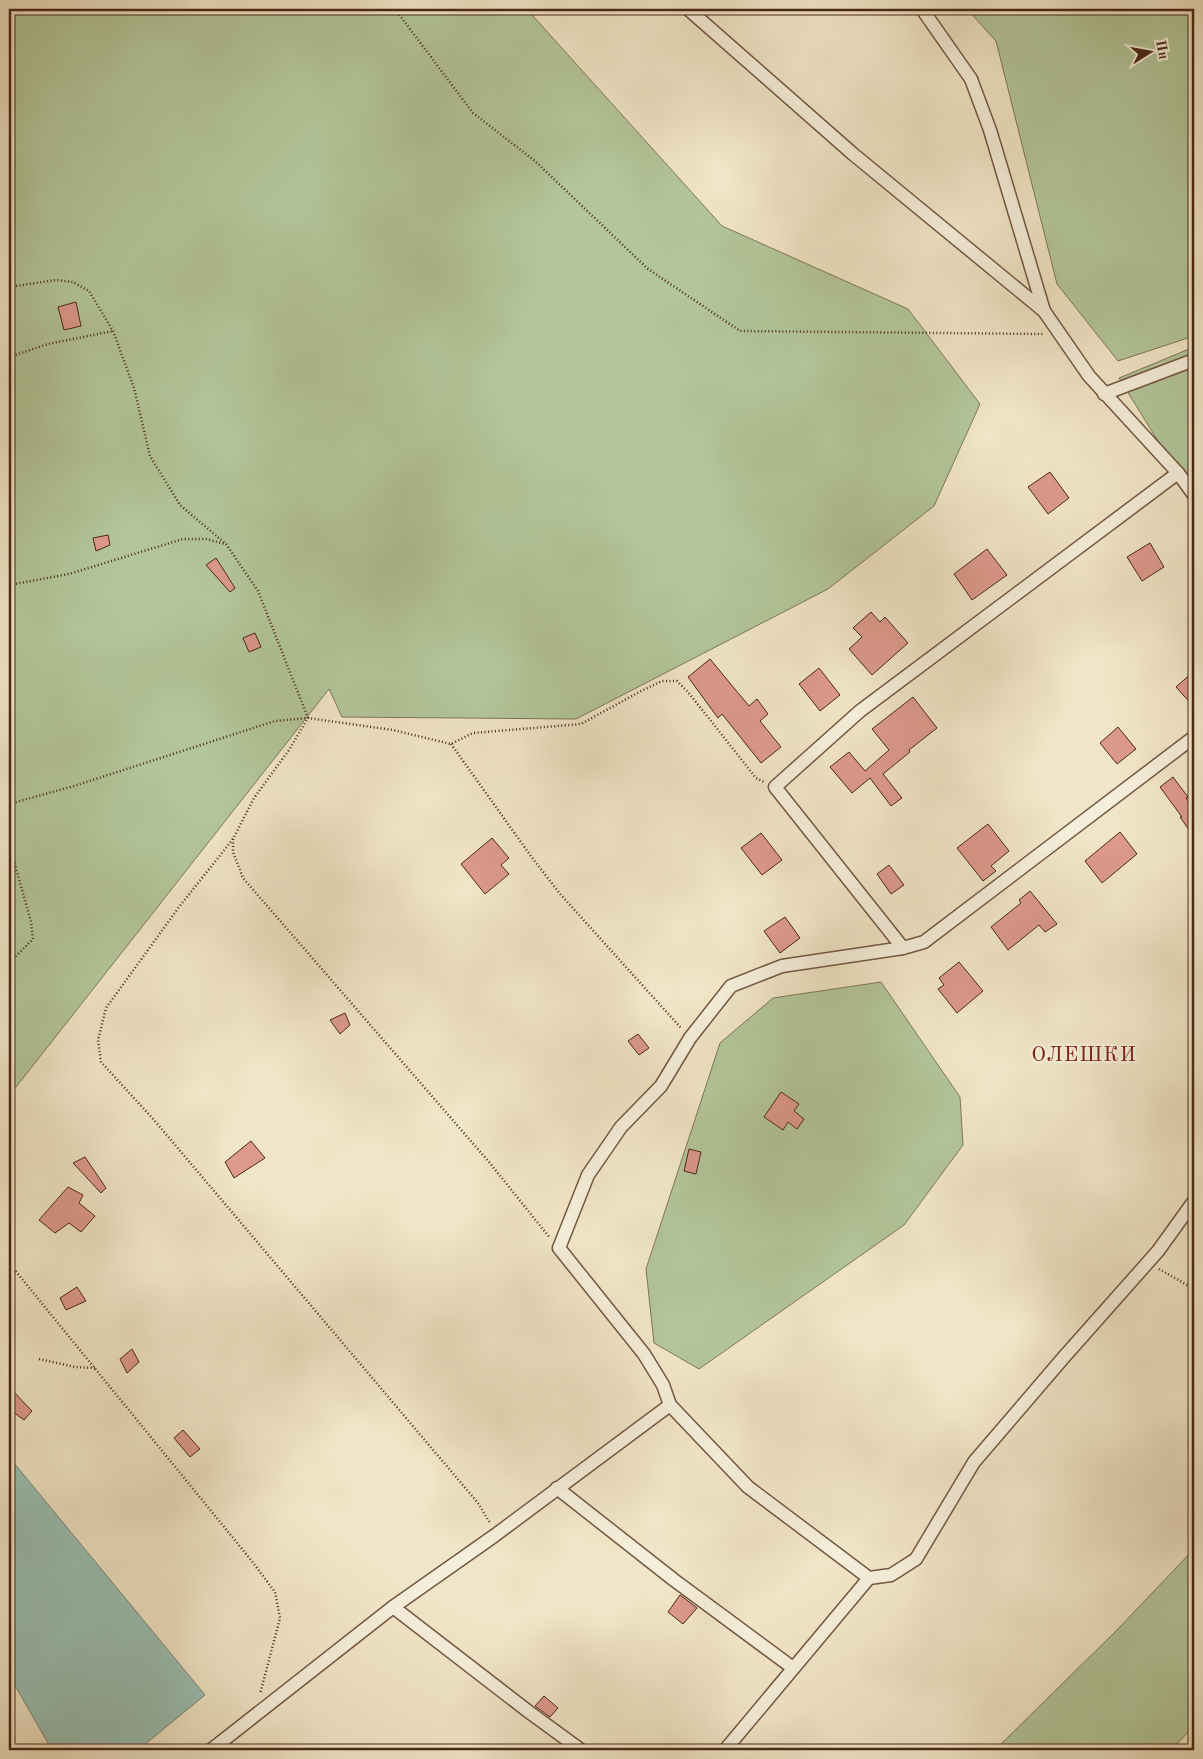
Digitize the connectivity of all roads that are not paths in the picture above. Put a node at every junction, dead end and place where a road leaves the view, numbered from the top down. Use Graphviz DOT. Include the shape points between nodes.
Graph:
graph roads {
  1 [pos="688,9"];
  2 [pos="922,9"];
  3 [pos="1044,312"];
  4 [pos="1194,360"];
  5 [pos="1104,394"];
  6 [pos="1178,473"];
  7 [pos="1194,494"];
  8 [pos="1194,737"];
  9 [pos="904,948"];
  10 [pos="1194,1201"];
  11 [pos="670,1405"];
  12 [pos="558,1488"];
  13 [pos="868,1578"];
  14 [pos="393,1607"];
  15 [pos="793,1668"];
  16 [pos="211,1750"];
  17 [pos="581,1750"];
  18 [pos="725,1750"];
  1 -- 3 [label="street" via="853,154"];
  2 -- 3 [label="street" via="971,79 990,130"];
  3 -- 5 [label="street"];
  4 -- 5 [label="street"];
  5 -- 6 [label="street"];
  6 -- 7 [label="street"];
  6 -- 9 [label="street" via="860,711 775,787"];
  8 -- 9 [label="street" via="924,942"];
  9 -- 11 [label="street" via="782,966 731,986 690,1038 660,1086 621,1127 588,1175 559,1248 644,1354 663,1385"];
  10 -- 13 [label="street" via="1148,1263 974,1462 916,1559 891,1575"];
  11 -- 12 [label="street"];
  11 -- 13 [label="street" via="748,1487"];
  12 -- 14 [label="street"];
  12 -- 15 [label="street"];
  13 -- 15 [label="street"];
  14 -- 16 [label="street"];
  14 -- 17 [label="street"];
  15 -- 18 [label="street"];
}
